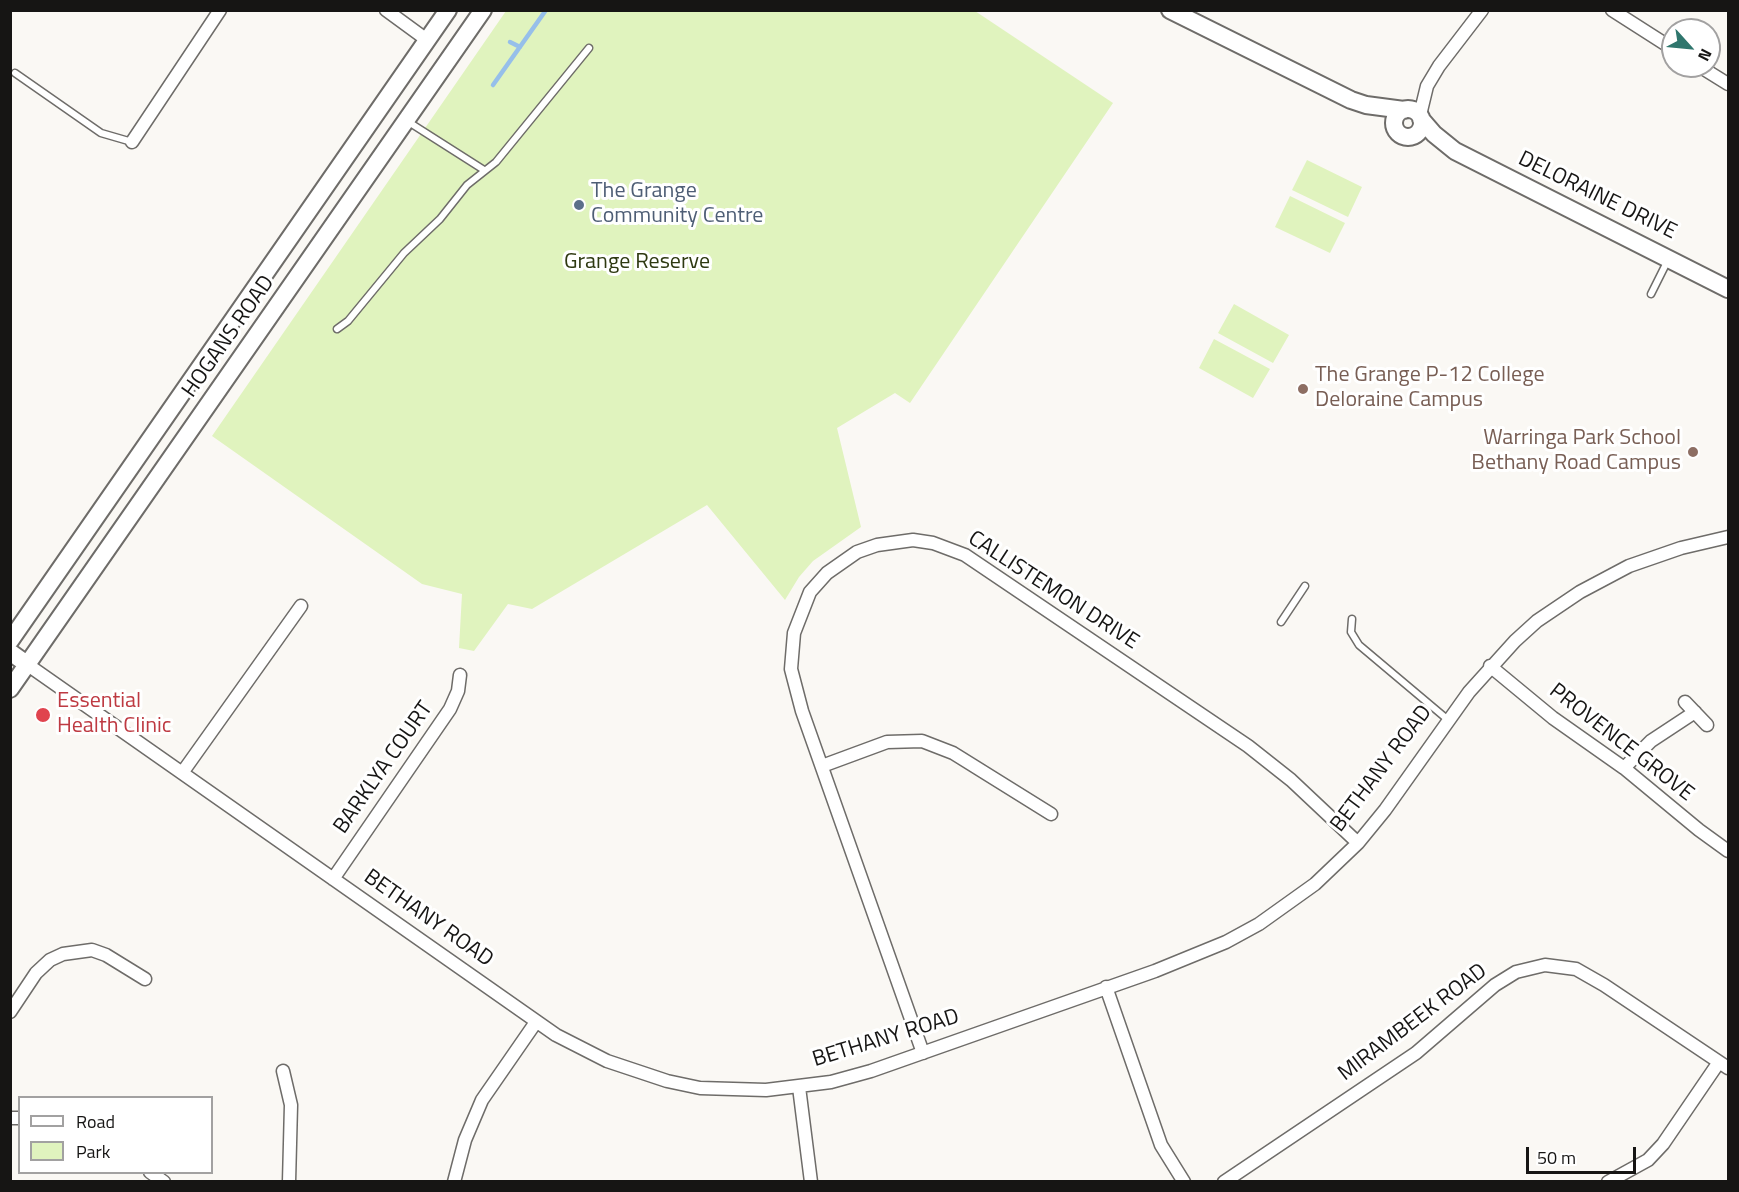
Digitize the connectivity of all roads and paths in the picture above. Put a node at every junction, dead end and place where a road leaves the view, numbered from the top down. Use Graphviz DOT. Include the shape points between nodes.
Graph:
graph roads {
  1 [pos="220,10"];
  2 [pos="386,10"];
  3 [pos="448,10"];
  4 [pos="483,10"];
  5 [pos="1170,10"];
  6 [pos="1482,10"];
  7 [pos="1612,10"];
  8 [pos="427,40"];
  9 [pos="1661,41"];
  10 [pos="590,48"];
  11 [pos="450,58"];
  12 [pos="15,73"];
  13 [pos="1366,105"];
  14 [pos="382,106"];
  15 [pos="1413,113"];
  16 [pos="407,121"];
  17 [pos="1395,128"];
  18 [pos="1415,135"];
  19 [pos="132,142"];
  20 [pos="1445,144"];
  21 [pos="484,170"];
  22 [pos="1670,257"];
  23 [pos="1728,289"];
  24 [pos="1651,294"];
  25 [pos="337,329"];
  26 [pos="1728,537"];
  27 [pos="1305,586"];
  28 [pos="301,606"];
  29 [pos="1352,619"];
  30 [pos="1281,622"];
  31 [pos="10,641"];
  32 [pos="10,652"];
  33 [pos="28,665"];
  34 [pos="1490,666"];
  35 [pos="460,675"];
  36 [pos="10,690"];
  37 [pos="1685,702"];
  38 [pos="1695,712"];
  39 [pos="1448,719"];
  40 [pos="1707,724"];
  41 [pos="822,766"];
  42 [pos="1624,768"];
  43 [pos="182,773"];
  44 [pos="1051,814"];
  45 [pos="1358,843"];
  46 [pos="1728,851"];
  47 [pos="333,879"];
  48 [pos="145,979"];
  49 [pos="1106,987"];
  50 [pos="10,1012"];
  51 [pos="536,1022"];
  52 [pos="922,1053"];
  53 [pos="1724,1065"];
  54 [pos="283,1071"];
  55 [pos="800,1087"];
  56 [pos="289,1182"];
  57 [pos="454,1182"];
  58 [pos="811,1182"];
  59 [pos="1184,1182"];
  60 [pos="1224,1182"];
  61 [pos="1608,1182"];
  1 -- 19 [label="street"];
  2 -- 8 [label="street"];
  3 -- 8 [label="street, HOGANS ROAD"];
  4 -- 11 [label="street, HOGANS ROAD"];
  5 -- 13 [label="street"];
  6 -- 15 [label="street" via="1439,66"];
  7 -- 9 [label="street"];
  8 -- 11 [label="street"];
  8 -- 14 [label="street, HOGANS ROAD"];
  10 -- 21 [label="lane" via="496,162"];
  11 -- 16 [label="street, HOGANS ROAD"];
  12 -- 19 [label="lane" via="101,133"];
  13 -- 15 [label="street"];
  13 -- 17 [label="street"];
  14 -- 16 [label="street"];
  14 -- 31 [label="street, HOGANS ROAD"];
  15 -- 17 [label="street" via="1396,117"];
  15 -- 18 [label="street" via="1421,128"];
  15 -- 20 [label="street, DELORAINE DRIVE"];
  16 -- 21 [label="lane"];
  16 -- 33 [label="street, HOGANS ROAD"];
  17 -- 18 [label="street" via="1406,136"];
  18 -- 20 [label="street, DELORAINE DRIVE"];
  20 -- 22 [label="street, DELORAINE DRIVE"];
  21 -- 25 [label="lane"];
  22 -- 23 [label="street, DELORAINE DRIVE"];
  22 -- 24 [label="lane"];
  26 -- 34 [label="street, BETHANY ROAD" via="1656,556 1604,578 1537,621"];
  27 -- 30 [label="lane"];
  28 -- 43 [label="street"];
  29 -- 39 [label="lane" via="1351,632 1359,645"];
  32 -- 33 [label="street, BETHANY ROAD"];
  33 -- 36 [label="street, HOGANS ROAD"];
  33 -- 43 [label="street, BETHANY ROAD"];
  34 -- 39 [label="street, BETHANY ROAD"];
  34 -- 42 [label="street, PROVENCE GROVE" via="1553,718"];
  35 -- 47 [label="street, BARKLYA COURT" via="450,709"];
  37 -- 38 [label="street"];
  38 -- 40 [label="street"];
  38 -- 42 [label="street" via="1651,741"];
  39 -- 45 [label="street, BETHANY ROAD"];
  41 -- 44 [label="street" via="878,745 922,741 953,753"];
  41 -- 45 [label="street, CALLISTEMON DRIVE" via="791,669 794,633 804,604 827,573 857,552 896,541 933,543 965,555 1248,746"];
  41 -- 52 [label="street, CALLISTEMON DRIVE"];
  42 -- 46 [label="street, PROVENCE GROVE"];
  43 -- 47 [label="street, BETHANY ROAD"];
  45 -- 49 [label="street, BETHANY ROAD" via="1315,884 1259,924 1197,955"];
  47 -- 51 [label="street, BETHANY ROAD"];
  48 -- 50 [label="street" via="92,950 63,954 36,973"];
  49 -- 52 [label="street, BETHANY ROAD"];
  49 -- 59 [label="street" via="1161,1145"];
  51 -- 55 [label="street, BETHANY ROAD" via="607,1061 667,1082 734,1090"];
  51 -- 57 [label="street" via="482,1100 465,1140"];
  52 -- 55 [label="street, BETHANY ROAD" via="851,1077"];
  53 -- 60 [label="street, MIRAMBEEK ROAD" via="1576,969 1545,966 1516,972 1495,985 1416,1053"];
  53 -- 61 [label="street" via="1648,1160"];
  54 -- 56 [label="street" via="291,1105"];
  55 -- 58 [label="street"];
}
